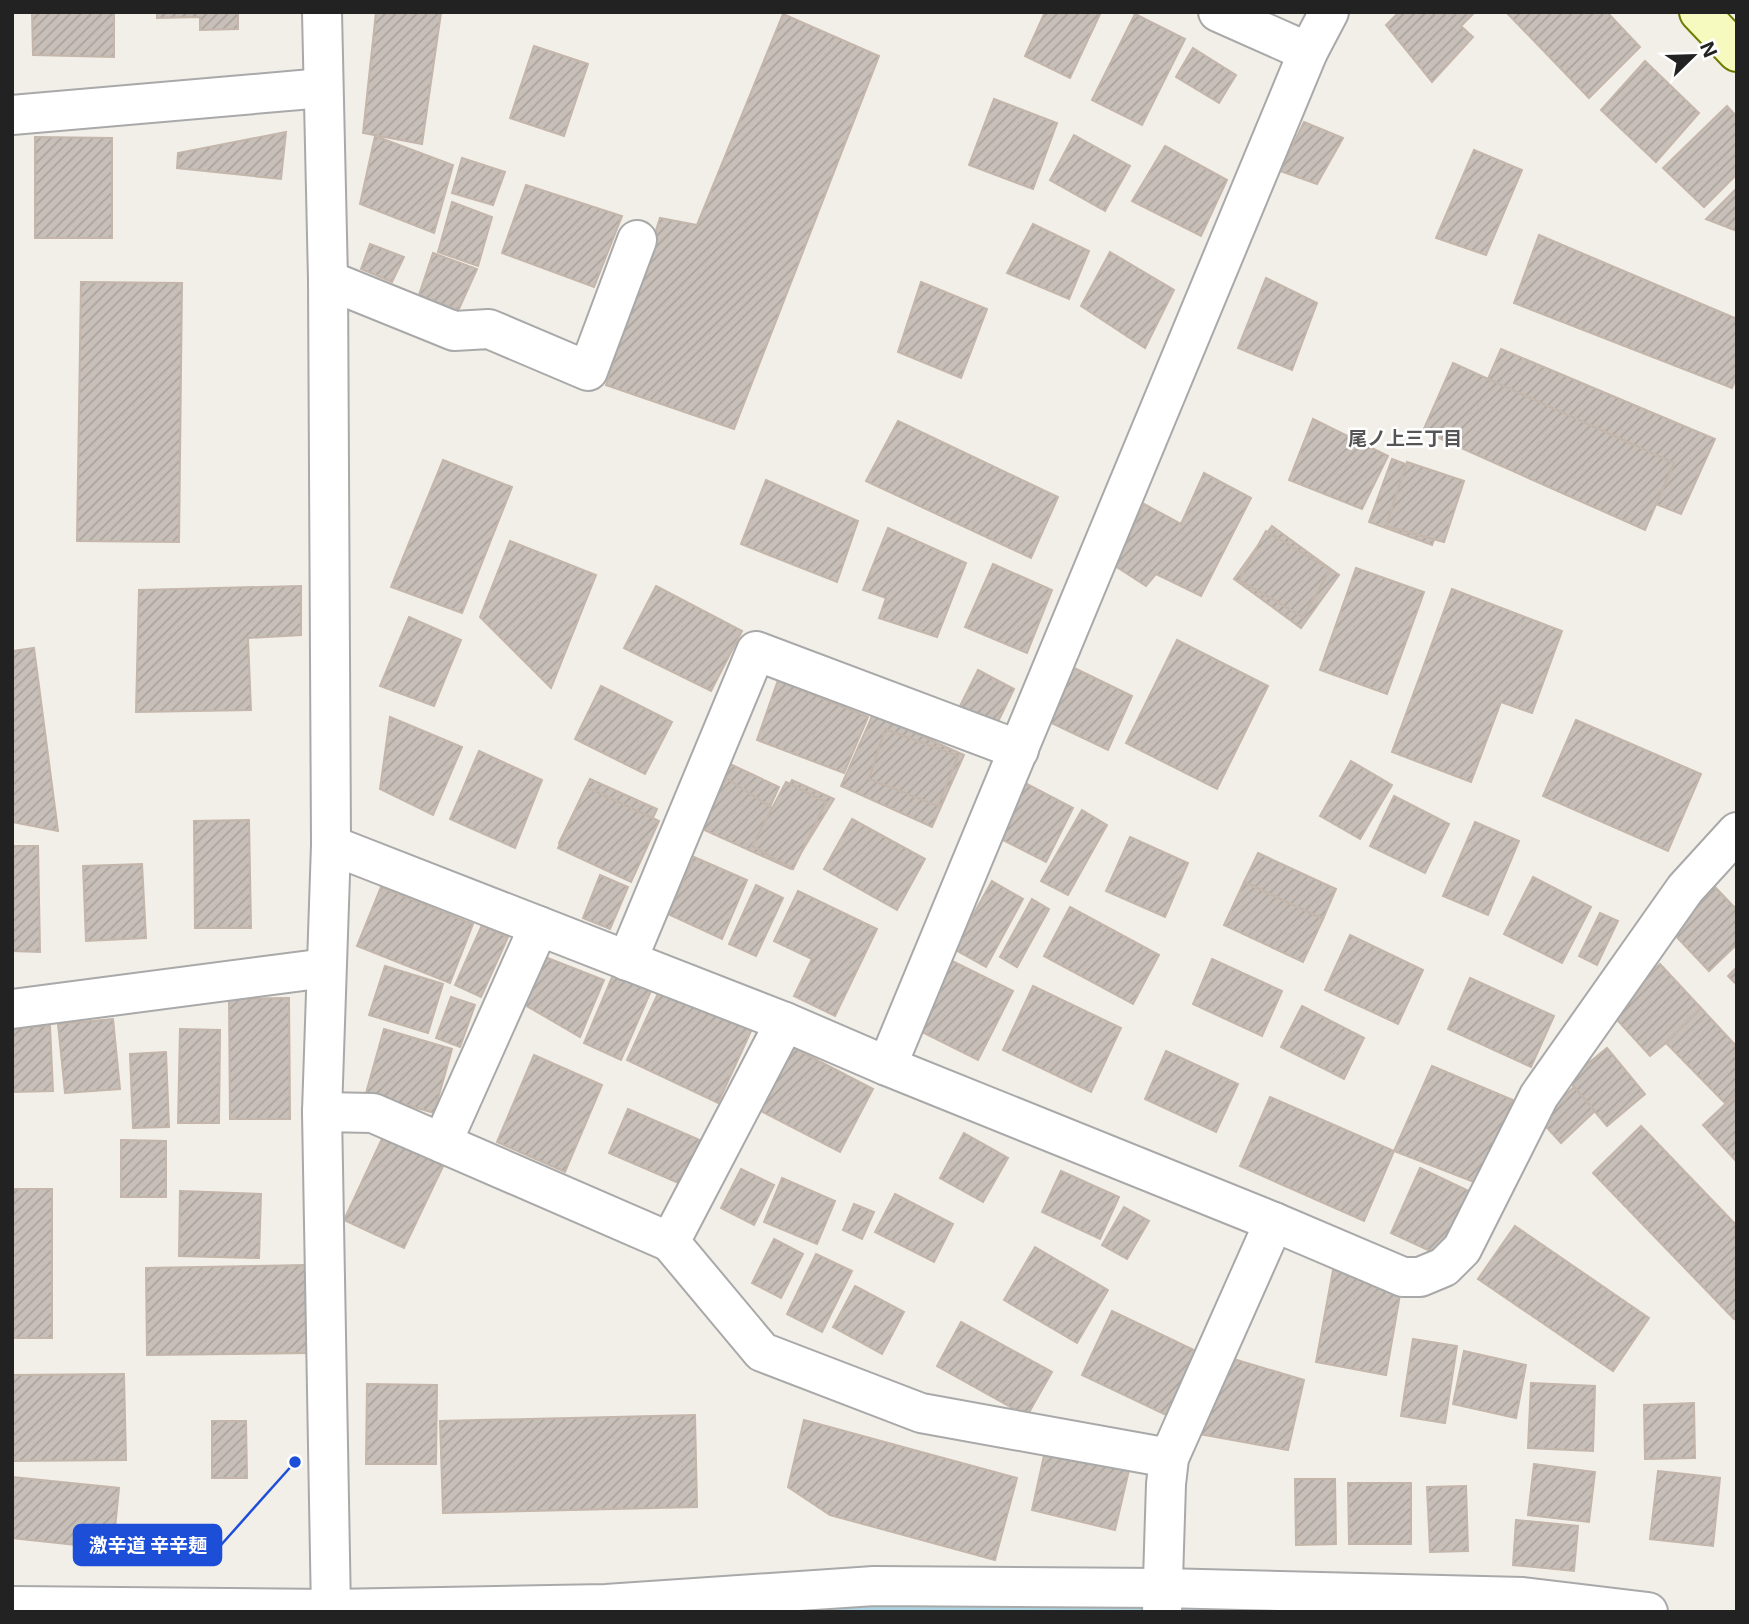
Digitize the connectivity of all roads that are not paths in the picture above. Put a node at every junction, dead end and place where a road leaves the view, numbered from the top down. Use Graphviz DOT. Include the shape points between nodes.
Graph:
graph roads {
  1 [pos="322,12"];
  2 [pos="1218,12"];
  3 [pos="1329,12"];
  4 [pos="1699,12"];
  5 [pos="1308,52"];
  6 [pos="1737,52"];
  7 [pos="323,88"];
  8 [pos="12,115"];
  9 [pos="637,240"];
  10 [pos="328,280"];
  11 [pos="1019,750"];
  12 [pos="1737,832"];
  13 [pos="331,845"];
  14 [pos="539,926"];
  15 [pos="627,961"];
  16 [pos="326,968"];
  17 [pos="12,1009"];
  18 [pos="785,1022"];
  19 [pos="887,1066"];
  20 [pos="322,1112"];
  21 [pos="442,1143"];
  22 [pos="1274,1222"];
  23 [pos="670,1242"];
  24 [pos="1169,1458"];
  25 [pos="1162,1600"];
  26 [pos="12,1606"];
  27 [pos="331,1611"];
  28 [pos="1648,1612"];
  1 -- 7 [label="street"];
  2 -- 5 [label="street"];
  3 -- 5 [label="street"];
  4 -- 6 [label="main road"];
  5 -- 11 [label="street"];
  7 -- 8 [label="street"];
  7 -- 10 [label="street"];
  9 -- 10 [label="street" via="588,371 489,329 454,331"];
  10 -- 13 [label="street"];
  11 -- 15 [label="street" via="756,651"];
  11 -- 19 [label="street"];
  12 -- 22 [label="street" via="1685,889 1539,1096 1462,1249 1444,1267 1420,1277 1403,1276"];
  13 -- 14 [label="street"];
  13 -- 16 [label="street"];
  14 -- 15 [label="street"];
  14 -- 21 [label="street"];
  15 -- 18 [label="street"];
  16 -- 17 [label="street"];
  16 -- 20 [label="street"];
  18 -- 19 [label="street"];
  18 -- 23 [label="street"];
  19 -- 22 [label="street"];
  20 -- 21 [label="street" via="373,1113"];
  20 -- 27 [label="street"];
  21 -- 23 [label="street"];
  22 -- 24 [label="street"];
  23 -- 24 [label="street" via="762,1352 921,1413"];
  24 -- 25 [label="street"];
  25 -- 27 [label="street" via="874,1586 606,1604"];
  25 -- 28 [label="street" via="1523,1597"];
  26 -- 27 [label="street"];
}
